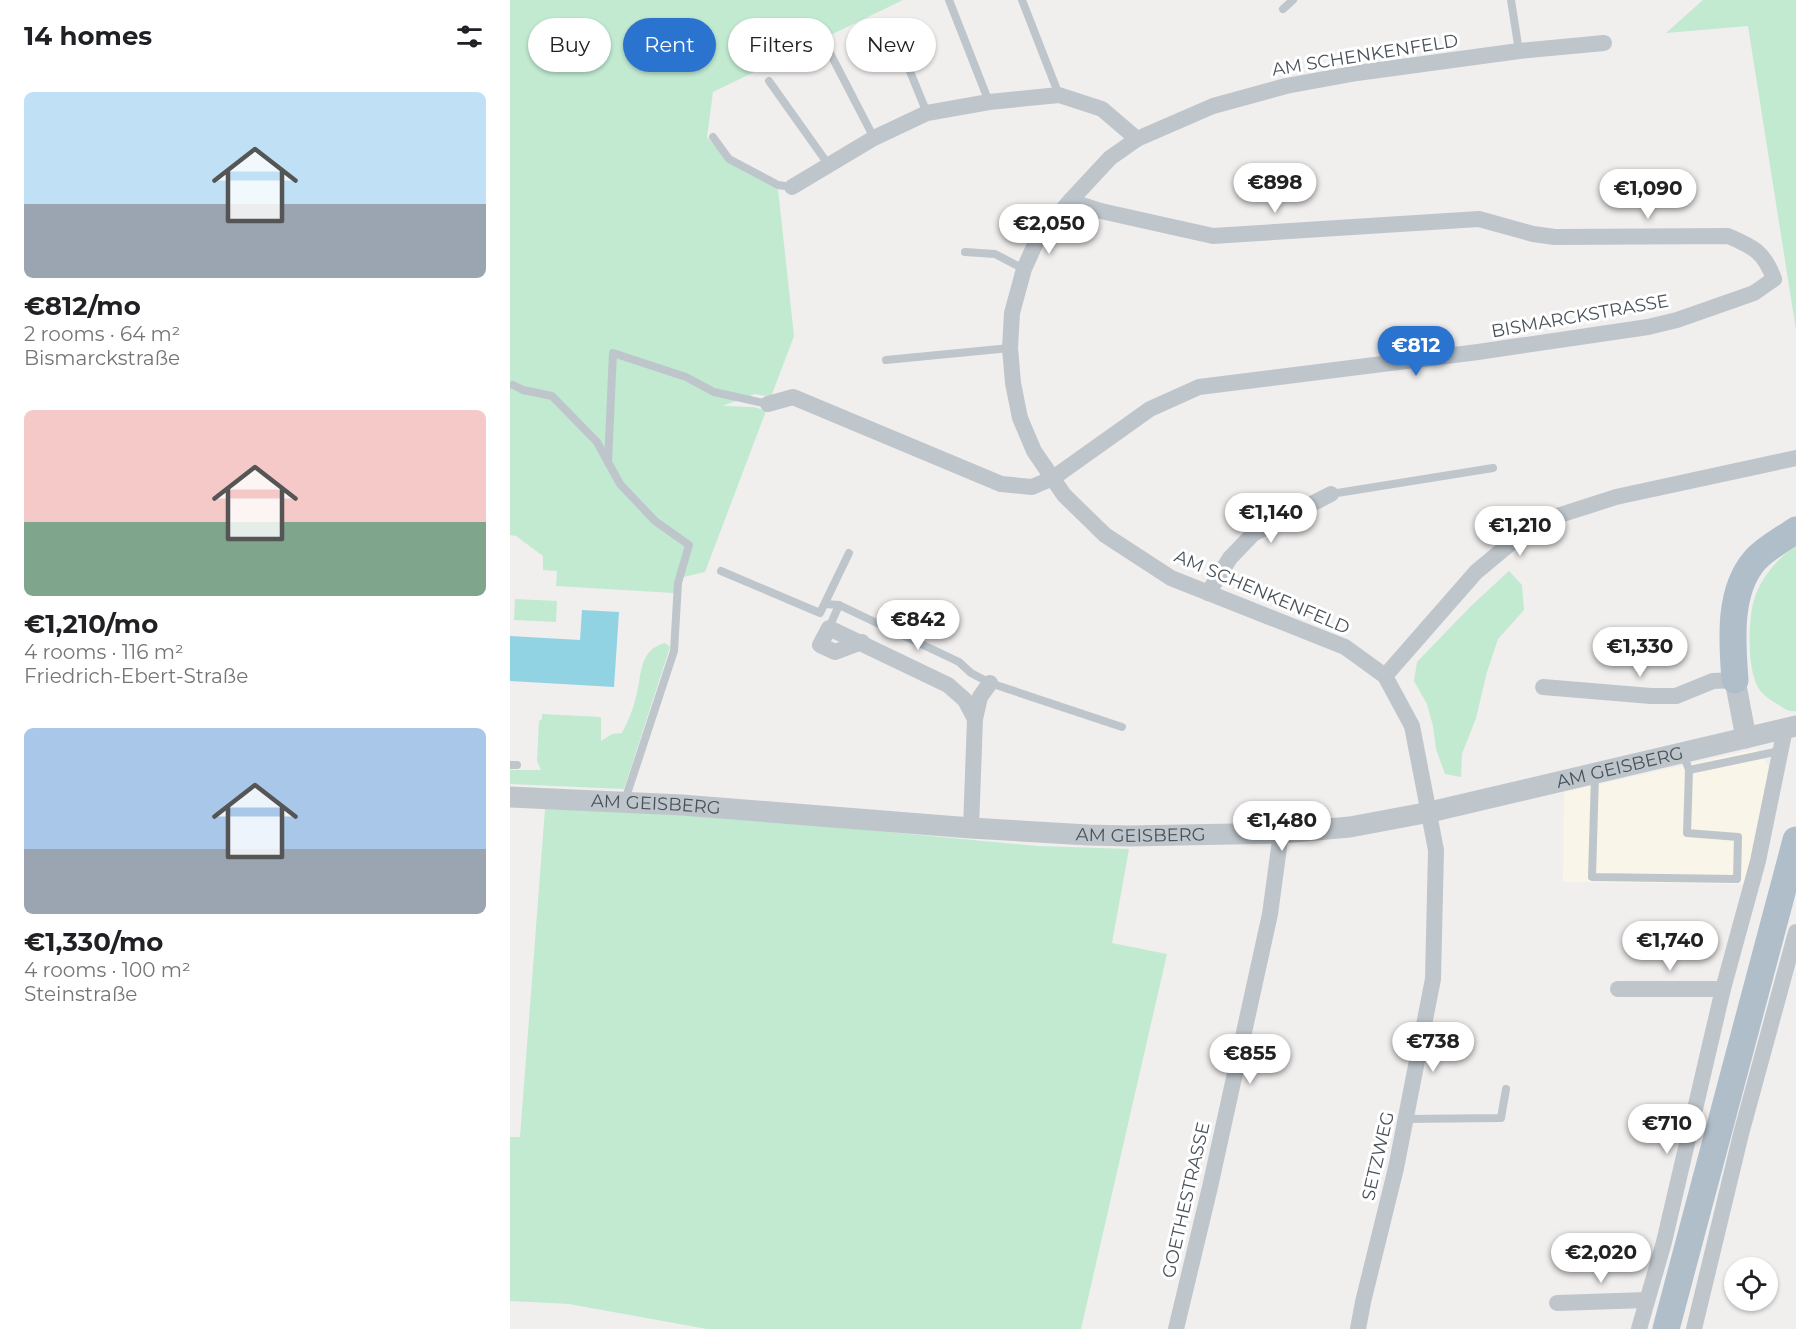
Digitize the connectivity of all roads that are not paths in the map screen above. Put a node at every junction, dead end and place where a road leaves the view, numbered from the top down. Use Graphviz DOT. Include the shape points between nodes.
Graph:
graph roads {
  1 [pos="949,0"];
  2 [pos="1022,0"];
  3 [pos="1293,0"];
  4 [pos="1511,0"];
  5 [pos="1283,9"];
  6 [pos="1604,42"];
  7 [pos="1519,51"];
  8 [pos="834,61"];
  9 [pos="910,72"];
  10 [pos="769,81"];
  11 [pos="1059,95"];
  12 [pos="989,102"];
  13 [pos="927,114"];
  14 [pos="713,136"];
  15 [pos="874,138"];
  16 [pos="1137,140"];
  17 [pos="828,164"];
  18 [pos="792,187"];
  19 [pos="1070,201"];
  20 [pos="965,252"];
  21 [pos="1024,269"];
  22 [pos="1010,348"];
  23 [pos="886,360"];
  24 [pos="513,385"];
  25 [pos="768,404"];
  26 [pos="1796,458"];
  27 [pos="608,462"];
  28 [pos="1492,468"];
  29 [pos="1053,478"];
  30 [pos="1331,494"];
  31 [pos="1790,537"];
  32 [pos="849,554"];
  33 [pos="721,571"];
  34 [pos="1208,593"];
  35 [pos="825,604"];
  36 [pos="839,605"];
  37 [pos="829,628"];
  38 [pos="1386,676"];
  39 [pos="1735,680"];
  40 [pos="990,683"];
  41 [pos="1543,687"];
  42 [pos="975,719"];
  43 [pos="1122,727"];
  44 [pos="1791,728"];
  45 [pos="1746,738"];
  46 [pos="1781,751"];
  47 [pos="1686,761"];
  48 [pos="1595,772"];
  49 [pos="510,797"];
  50 [pos="624,802"];
  51 [pos="1430,812"];
  52 [pos="971,828"];
  53 [pos="1281,833"];
  54 [pos="1796,840"];
  55 [pos="1796,932"];
  56 [pos="1618,989"];
  57 [pos="1723,989"];
  58 [pos="1506,1089"];
  59 [pos="1406,1119"];
  60 [pos="1647,1300"];
  61 [pos="1557,1303"];
  62 [pos="1176,1329"];
  63 [pos="1358,1329"];
  64 [pos="1639,1329"];
  65 [pos="1666,1329"];
  66 [pos="1694,1329"];
  1 -- 12 [label="lane"];
  2 -- 11 [label="lane"];
  3 -- 5 [label="lane"];
  4 -- 7 [label="lane"];
  6 -- 7 [label="street, AM SCHENKENFELD"];
  7 -- 16 [label="street, AM SCHENKENFELD" via="1286,86 1213,106"];
  8 -- 15 [label="lane"];
  9 -- 13 [label="lane"];
  10 -- 17 [label="lane"];
  11 -- 12 [label="street"];
  11 -- 16 [label="street" via="1102,109"];
  12 -- 13 [label="street"];
  13 -- 15 [label="street"];
  14 -- 18 [label="lane" via="729,159 778,185"];
  15 -- 17 [label="street"];
  16 -- 19 [label="street, AM SCHENKENFELD" via="1110,158"];
  17 -- 18 [label="street"];
  19 -- 21 [label="street, AM SCHENKENFELD" via="1037,240"];
  19 -- 29 [label="street, BISMARCKSTRASSE" via="1213,236 1479,219 1555,237 1728,236 1754,247 1768,262 1774,279 1754,293 1648,327 1199,387 1150,409"];
  20 -- 21 [label="lane" via="995,254"];
  21 -- 22 [label="street, AM SCHENKENFELD" via="1012,313"];
  22 -- 23 [label="lane"];
  22 -- 29 [label="street, AM SCHENKENFELD" via="1020,418 1034,451"];
  24 -- 27 [label="lane" via="552,396 597,442"];
  25 -- 27 [label="lane" via="714,392 686,377 612,353"];
  25 -- 29 [label="street, BISMARCKSTRASSE" via="793,397 1001,484 1032,488"];
  26 -- 38 [label="street" via="1616,497 1560,515 1518,537 1476,572"];
  27 -- 50 [label="lane" via="620,484 655,521 688,545 678,583 674,651"];
  28 -- 30 [label="lane"];
  29 -- 34 [label="street, AM SCHENKENFELD" via="1064,495 1105,535 1171,578"];
  30 -- 34 [label="street" via="1253,534 1230,558"];
  31 -- 39 [label="main road" via="1756,559 1740,581 1733,632"];
  32 -- 35 [label="lane"];
  33 -- 35 [label="lane" via="820,613"];
  34 -- 38 [label="street, AM SCHENKENFELD" via="1345,647"];
  35 -- 36 [label="lane"];
  36 -- 37 [label="lane"];
  36 -- 40 [label="lane" via="959,662"];
  37 -- 42 [label="street" via="948,685 965,700"];
  38 -- 51 [label="street, AM SCHENKENFELD" via="1412,726"];
  39 -- 41 [label="street" via="1713,681 1676,696"];
  39 -- 45 [label="street"];
  40 -- 42 [label="street" via="980,697"];
  40 -- 43 [label="lane"];
  42 -- 52 [label="street"];
  44 -- 45 [label="street, AM GEISBERG"];
  44 -- 46 [label="street"];
  45 -- 47 [label="street, AM GEISBERG"];
  46 -- 47 [label="lane"];
  46 -- 57 [label="street" via="1758,861"];
  47 -- 48 [label="street, AM GEISBERG"];
  47 -- 48 [label="lane" via="1687,833 1738,837 1737,879 1592,878"];
  48 -- 51 [label="street, AM GEISBERG"];
  49 -- 50 [label="street, AM GEISBERG"];
  50 -- 52 [label="street, AM GEISBERG"];
  51 -- 53 [label="street, AM GEISBERG" via="1350,827"];
  51 -- 59 [label="street, SETZWEG" via="1436,850 1433,979"];
  52 -- 53 [label="street, AM GEISBERG" via="1129,836"];
  53 -- 62 [label="street, GOETHESTRASSE" via="1270,914"];
  54 -- 65 [label="main road"];
  55 -- 66 [label="street" via="1741,1134"];
  56 -- 57 [label="street"];
  57 -- 60 [label="street"];
  58 -- 59 [label="lane" via="1501,1118"];
  59 -- 63 [label="street, SETZWEG"];
  60 -- 61 [label="street"];
  60 -- 64 [label="street"];
}
